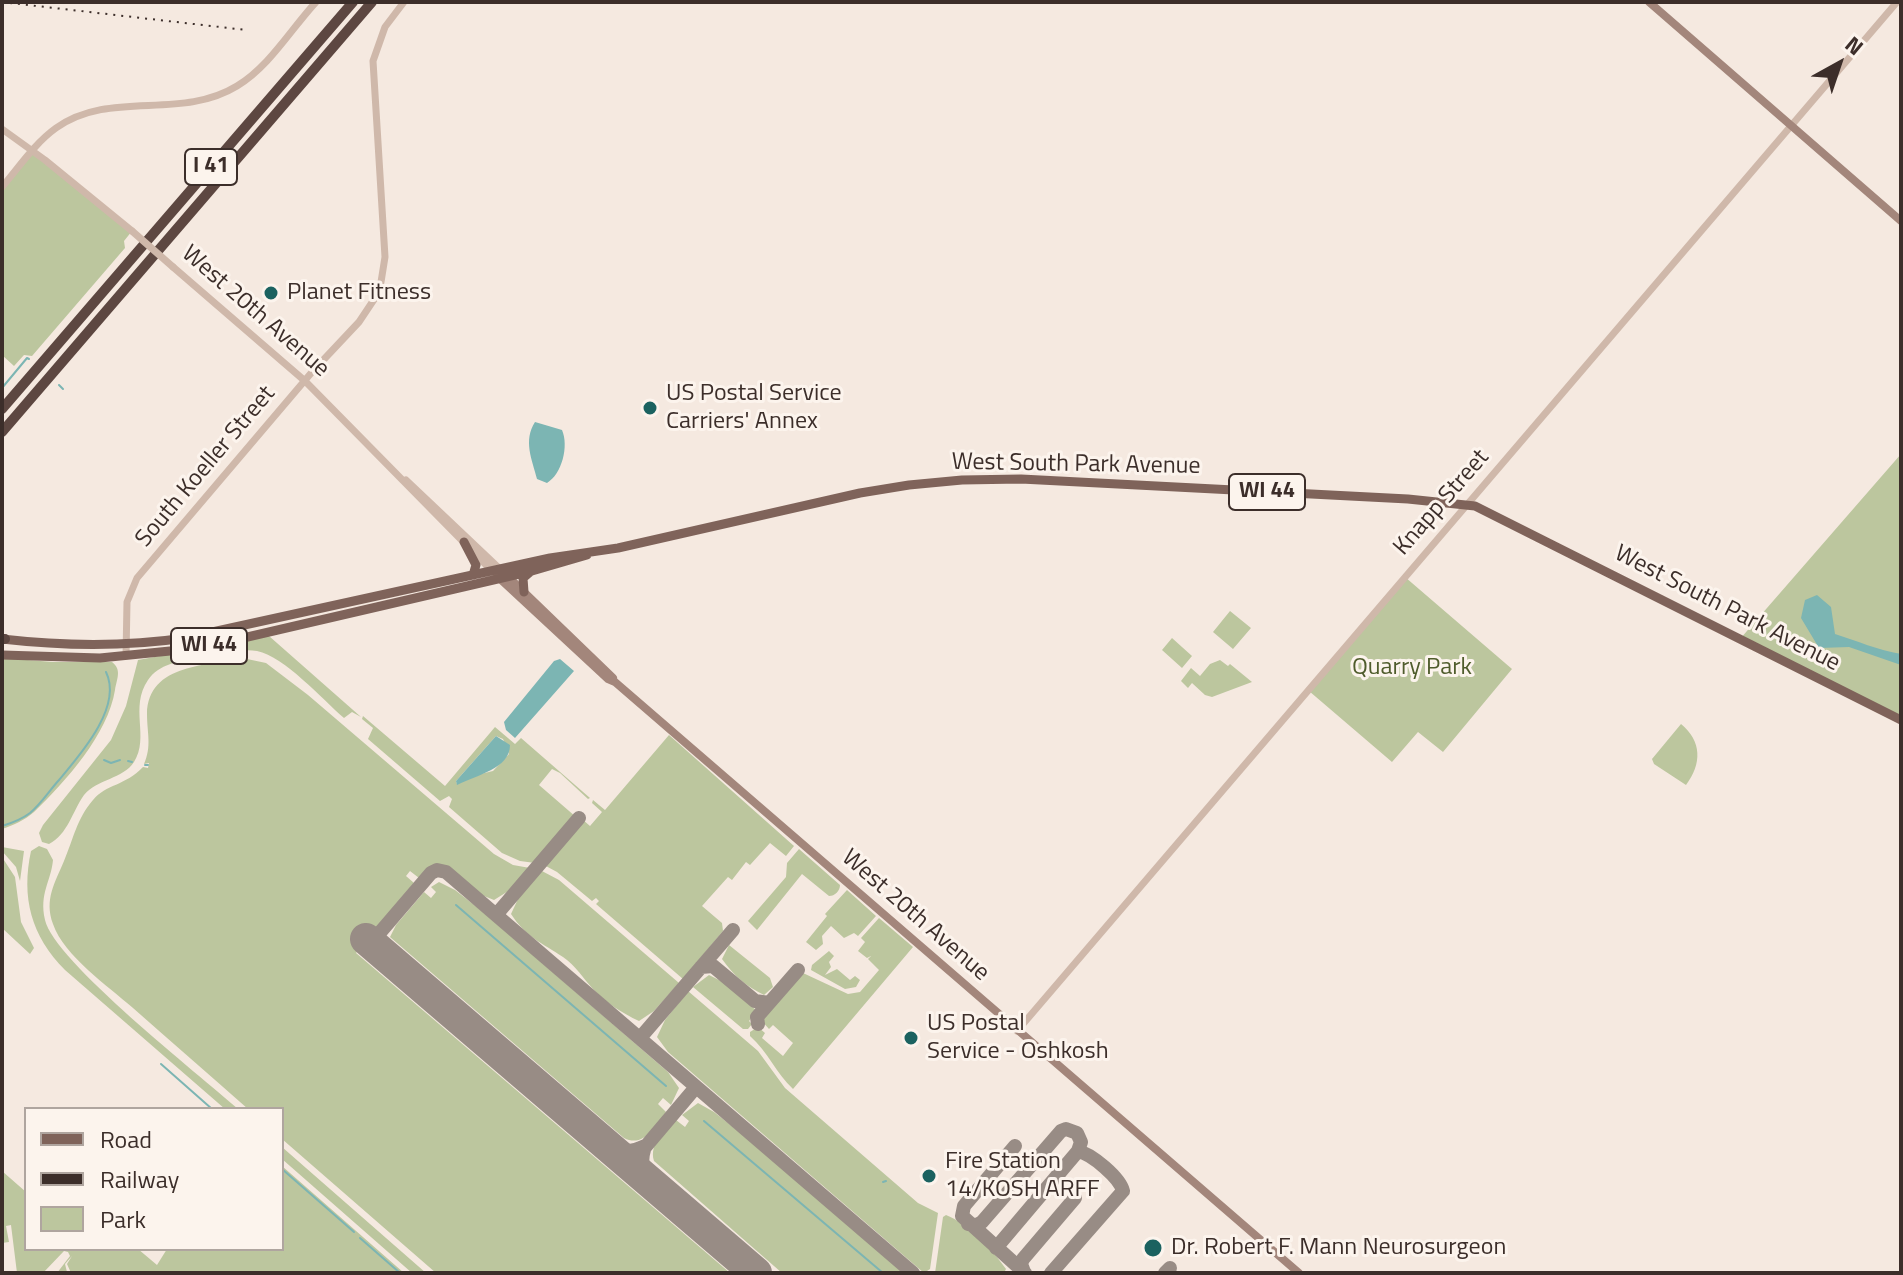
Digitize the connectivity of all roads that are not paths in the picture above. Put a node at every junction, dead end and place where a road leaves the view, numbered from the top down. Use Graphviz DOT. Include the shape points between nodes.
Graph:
graph roads {
  1 [pos="316,2"];
  2 [pos="353,2"];
  3 [pos="372,2"];
  4 [pos="404,2"];
  5 [pos="1649,2"];
  6 [pos="1897,2"];
  7 [pos="1792,126"];
  8 [pos="2,129"];
  9 [pos="33,151"];
  10 [pos="2,187"];
  11 [pos="1901,221"];
  12 [pos="305,381"];
  13 [pos="36,392"];
  14 [pos="2,409"];
  15 [pos="2,432"];
  16 [pos="2,442"];
  17 [pos="398,474"];
  18 [pos="1468,503"];
  19 [pos="464,542"];
  20 [pos="589,554"];
  21 [pos="532,571"];
  22 [pos="500,574"];
  23 [pos="473,575"];
  24 [pos="524,592"];
  25 [pos="411,594"];
  26 [pos="3,639"];
  27 [pos="126,644"];
  28 [pos="2,655"];
  29 [pos="126,656"];
  30 [pos="615,682"];
  31 [pos="1901,720"];
  32 [pos="1017,1031"];
  33 [pos="1299,1273"];
  1 -- 9 [label="street" via="237,86 186,104 96,110 58,126"];
  2 -- 14 [label="highway, I 41"];
  3 -- 13 [label="highway, I 41"];
  4 -- 12 [label="street, South Koeller Street" via="385,27 373,61 385,257 381,282 366,312"];
  5 -- 7 [label="main road"];
  6 -- 7 [label="street, Knapp Street"];
  7 -- 11 [label="main road"];
  7 -- 18 [label="street, Knapp Street"];
  8 -- 9 [label="street, West 20th Avenue"];
  9 -- 10 [label="street"];
  9 -- 12 [label="street, West 20th Avenue, bridge"];
  12 -- 17 [label="street, West 20th Avenue"];
  12 -- 27 [label="street, South Koeller Street" via="137,578 127,602"];
  13 -- 15 [label="highway, I 41"];
  13 -- 16 [label="highway" via="32,405"];
  17 -- 19 [label="street, West 20th Avenue"];
  17 -- 22 [label="street, West 20th Avenue"];
  18 -- 20 [label="main road, West South Park Avenue / WI 44" via="962,480 860,493"];
  18 -- 31 [label="main road, West South Park Avenue / WI 44"];
  18 -- 32 [label="street, Knapp Street"];
  19 -- 22 [label="street, West 20th Avenue"];
  19 -- 23 [label="main road" via="476,565"];
  20 -- 21 [label="main road, West South Park Avenue / WI 44"];
  20 -- 22 [label="main road, West South Park Avenue / WI 44"];
  21 -- 22 [label="main road, West South Park Avenue / WI 44"];
  21 -- 24 [label="main road" via="523,578"];
  22 -- 23 [label="main road, West South Park Avenue / WI 44"];
  22 -- 24 [label="main road, West 20th Avenue"];
  22 -- 25 [label="main road, West South Park Avenue / WI 44"];
  22 -- 30 [label="main road, West 20th Avenue"];
  23 -- 25 [label="main road, West South Park Avenue / WI 44"];
  24 -- 30 [label="main road, West 20th Avenue"];
  25 -- 27 [label="main road, WI 44" via="224,632"];
  25 -- 29 [label="main road, WI 44" via="200,648"];
  26 -- 27 [label="main road, WI 44"];
  27 -- 29 [label="street, South Koeller Street"];
  28 -- 29 [label="main road, WI 44"];
  30 -- 32 [label="main road, West 20th Avenue"];
  32 -- 33 [label="main road, West 20th Avenue"];
}
